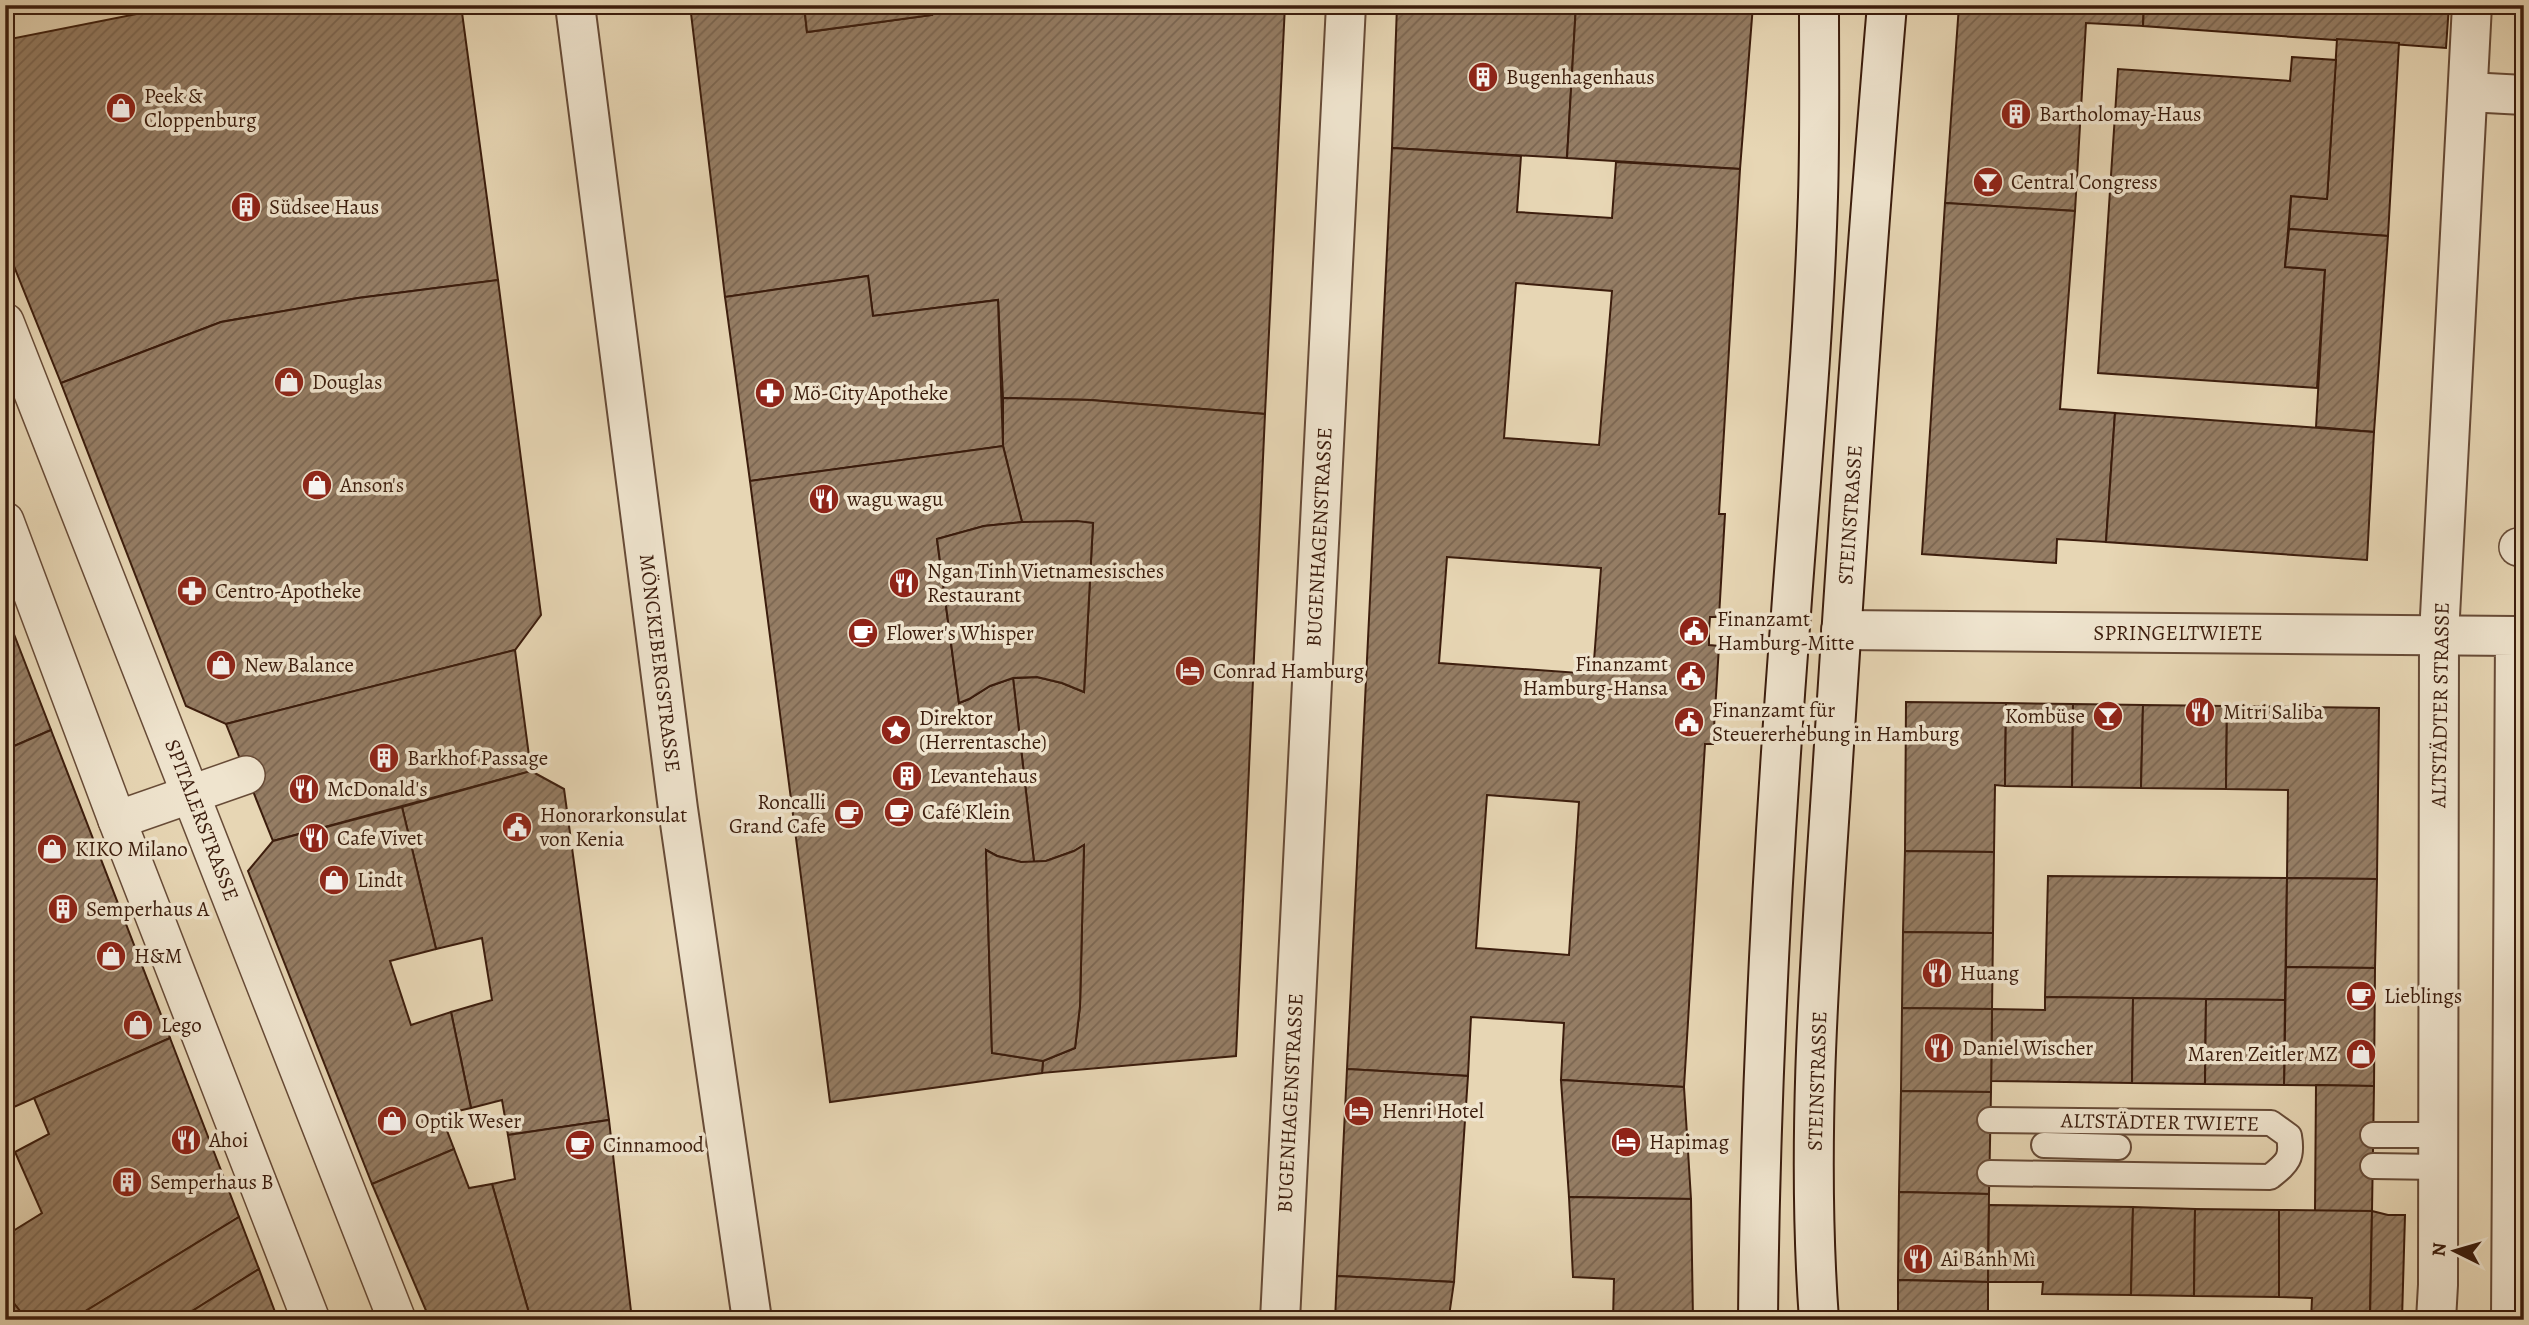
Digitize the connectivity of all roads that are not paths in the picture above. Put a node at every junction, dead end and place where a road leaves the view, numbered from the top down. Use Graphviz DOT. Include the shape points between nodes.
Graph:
graph roads {
  1 [pos="575,5"];
  2 [pos="1346,5"];
  3 [pos="1819,5"];
  4 [pos="1887,5"];
  5 [pos="2472,5"];
  6 [pos="2468,92"];
  7 [pos="2524,94"];
  8 [pos="5,322"];
  9 [pos="5,521"];
  10 [pos="1841,630"];
  11 [pos="2439,635"];
  12 [pos="2520,707"];
  13 [pos="246,775"];
  14 [pos="192,794"];
  15 [pos="117,820"];
  16 [pos="2025,1119"];
  17 [pos="1990,1120"];
  18 [pos="2373,1135"];
  19 [pos="2044,1145"];
  20 [pos="2118,1147"];
  21 [pos="2438,1151"];
  22 [pos="2373,1166"];
  23 [pos="1990,1173"];
  24 [pos="2022,1173"];
  25 [pos="2437,1302"];
  26 [pos="310,1320"];
  27 [pos="397,1320"];
  28 [pos="752,1320"];
  29 [pos="1280,1320"];
  30 [pos="1758,1320"];
  31 [pos="1819,1320"];
  32 [pos="2511,1320"];
  1 -- 28 [label="street, MÖNCKEBERGSTRASSE" via="678,810"];
  2 -- 29 [label="street, BUGENHAGENSTRASSE"];
  3 -- 30 [label="street" via="1818,197 1771,927 1759,1169"];
  4 -- 10 [label="street, STEINSTRASSE"];
  5 -- 6 [label="street, ALTSTÄDTER STRASSE"];
  6 -- 7 [label="street"];
  6 -- 11 [label="street, ALTSTÄDTER STRASSE"];
  8 -- 14 [label="street, SPITALERSTRASSE"];
  9 -- 15 [label="street"];
  10 -- 11 [label="street, SPRINGELTWIETE"];
  10 -- 31 [label="street, STEINSTRASSE" via="1817,1061 1813,1193"];
  11 -- 12 [label="street, SPRINGELTWIETE" via="2515,636"];
  11 -- 21 [label="street, ALTSTÄDTER STRASSE"];
  12 -- 32 [label="street"];
  13 -- 14 [label="street"];
  14 -- 15 [label="street"];
  14 -- 27 [label="street, SPITALERSTRASSE"];
  15 -- 26 [label="street"];
  16 -- 17 [label="lane, ALTSTÄDTER TWIETE"];
  16 -- 19 [label="lane"];
  16 -- 24 [label="lane, ALTSTÄDTER TWIETE" via="2271,1123 2289,1136 2292,1149 2288,1163 2270,1177"];
  18 -- 21 [label="lane"];
  19 -- 20 [label="lane"];
  19 -- 24 [label="lane"];
  21 -- 22 [label="lane"];
  21 -- 25 [label="street, ALTSTÄDTER STRASSE"];
  23 -- 24 [label="lane, ALTSTÄDTER TWIETE"];
}
